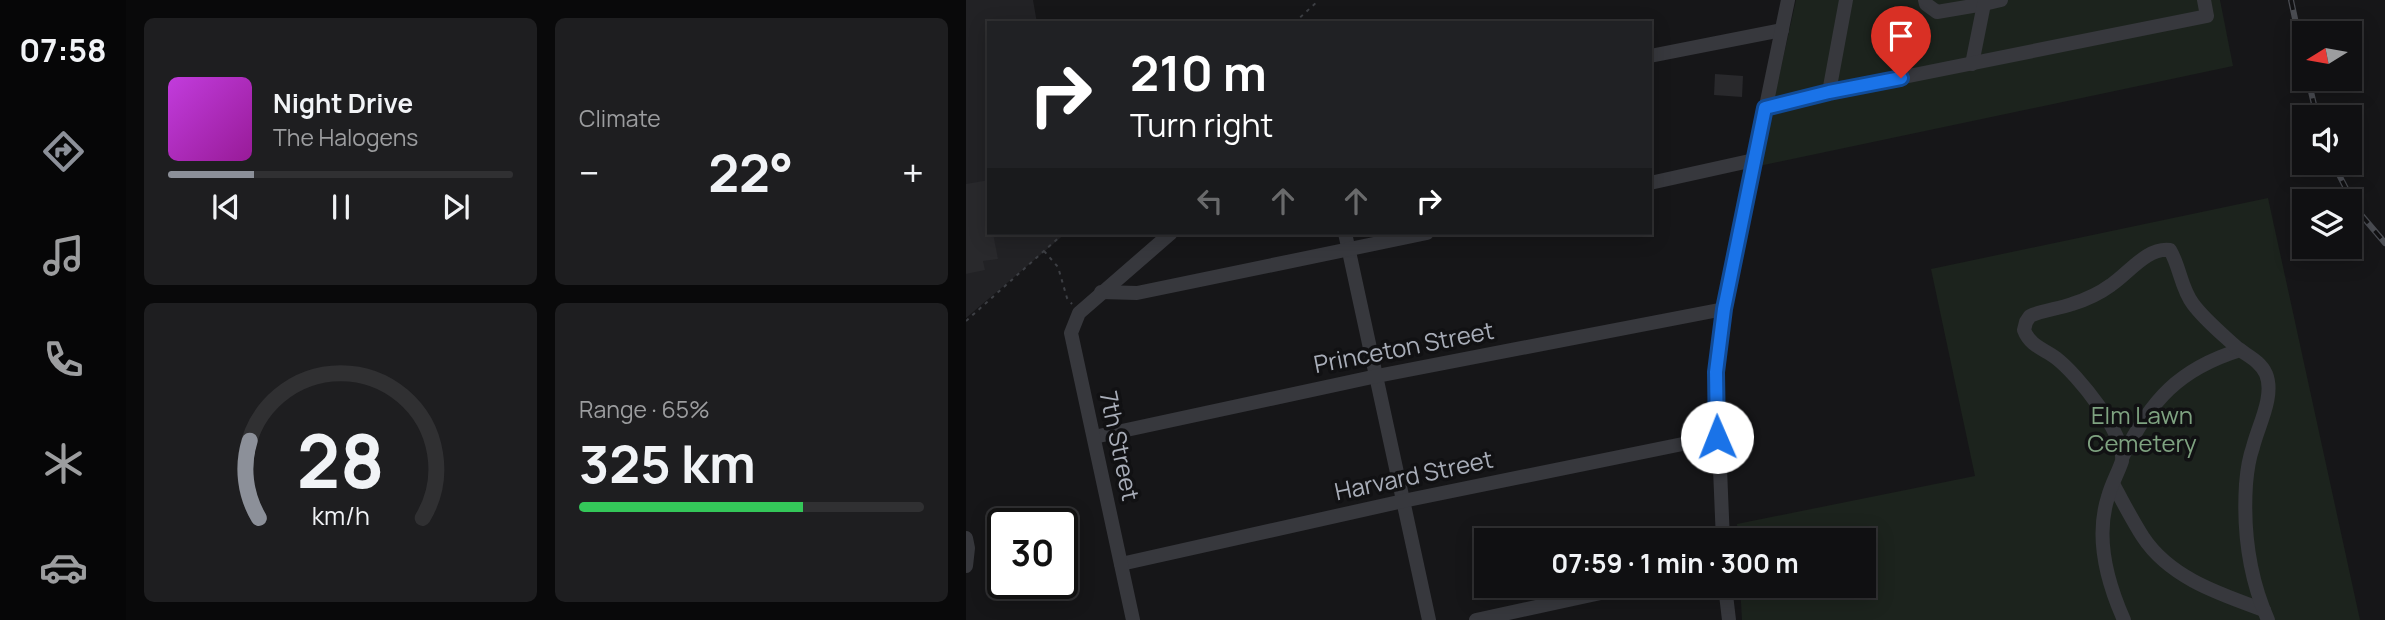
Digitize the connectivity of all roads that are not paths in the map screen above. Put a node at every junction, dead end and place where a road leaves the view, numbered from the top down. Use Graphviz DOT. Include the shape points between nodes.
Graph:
graph roads {
  1 [pos="1788,0"];
  2 [pos="1846,0"];
  3 [pos="1925,0"];
  4 [pos="2001,0"];
  5 [pos="2204,0"];
  6 [pos="1984,4"];
  7 [pos="1782,30"];
  8 [pos="1652,55"];
  9 [pos="1972,64"];
  10 [pos="1829,92"];
  11 [pos="1765,108"];
  12 [pos="1754,160"];
  13 [pos="1652,183"];
  14 [pos="1169,235"];
  15 [pos="1345,235"];
  16 [pos="1418,235"];
  17 [pos="1349,250"];
  18 [pos="1101,292"];
  19 [pos="1724,309"];
  20 [pos="2240,350"];
  21 [pos="1377,376"];
  22 [pos="1094,437"];
  23 [pos="1717,437"];
  24 [pos="2123,456"];
  25 [pos="2113,484"];
  26 [pos="1403,501"];
  27 [pos="1722,528"];
  28 [pos="966,537"];
  29 [pos="1121,564"];
  30 [pos="966,566"];
  31 [pos="1578,598"];
  32 [pos="1726,598"];
  33 [pos="2266,615"];
  34 [pos="1133,620"];
  35 [pos="1429,620"];
  36 [pos="1476,620"];
  37 [pos="1729,620"];
  38 [pos="2124,620"];
  1 -- 7 [label="street"];
  2 -- 10 [label="street"];
  3 -- 6 [label="street" via="1937,12"];
  4 -- 6 [label="street"];
  5 -- 9 [label="street" via="2207,16"];
  6 -- 9 [label="street"];
  7 -- 8 [label="street"];
  7 -- 11 [label="street"];
  9 -- 10 [label="street"];
  10 -- 11 [label="street"];
  11 -- 12 [label="street"];
  12 -- 13 [label="street"];
  12 -- 19 [label="street"];
  14 -- 18 [label="street"];
  15 -- 17 [label="street"];
  16 -- 17 [label="street"];
  17 -- 18 [label="street" via="1137,293"];
  17 -- 21 [label="street"];
  18 -- 22 [label="street, 7th Street" via="1079,313 1072,333"];
  19 -- 21 [label="street, Princeton Street"];
  19 -- 23 [label="street" via="1716,372"];
  20 -- 24 [label="street" via="2215,357 2180,378 2145,418"];
  20 -- 24 [label="street" via="2192,304 2170,250 2150,254 2094,294 2030,316 2026,336 2076,375 2104,415"];
  20 -- 33 [label="street" via="2259,364 2267,382 2267,403 2252,448 2246,495 2251,572"];
  21 -- 22 [label="street, Princeton Street"];
  21 -- 26 [label="street"];
  22 -- 29 [label="street, 7th Street"];
  23 -- 26 [label="street, Harvard Street"];
  23 -- 27 [label="street"];
  24 -- 25 [label="street"];
  25 -- 33 [label="street" via="2144,539 2170,565 2198,584"];
  25 -- 38 [label="street" via="2103,527 2104,556"];
  26 -- 29 [label="street, Harvard Street"];
  26 -- 35 [label="street"];
  28 -- 30 [label="street"];
  29 -- 34 [label="street, 7th Street"];
  31 -- 36 [label="street"];
  32 -- 37 [label="street"];
}
